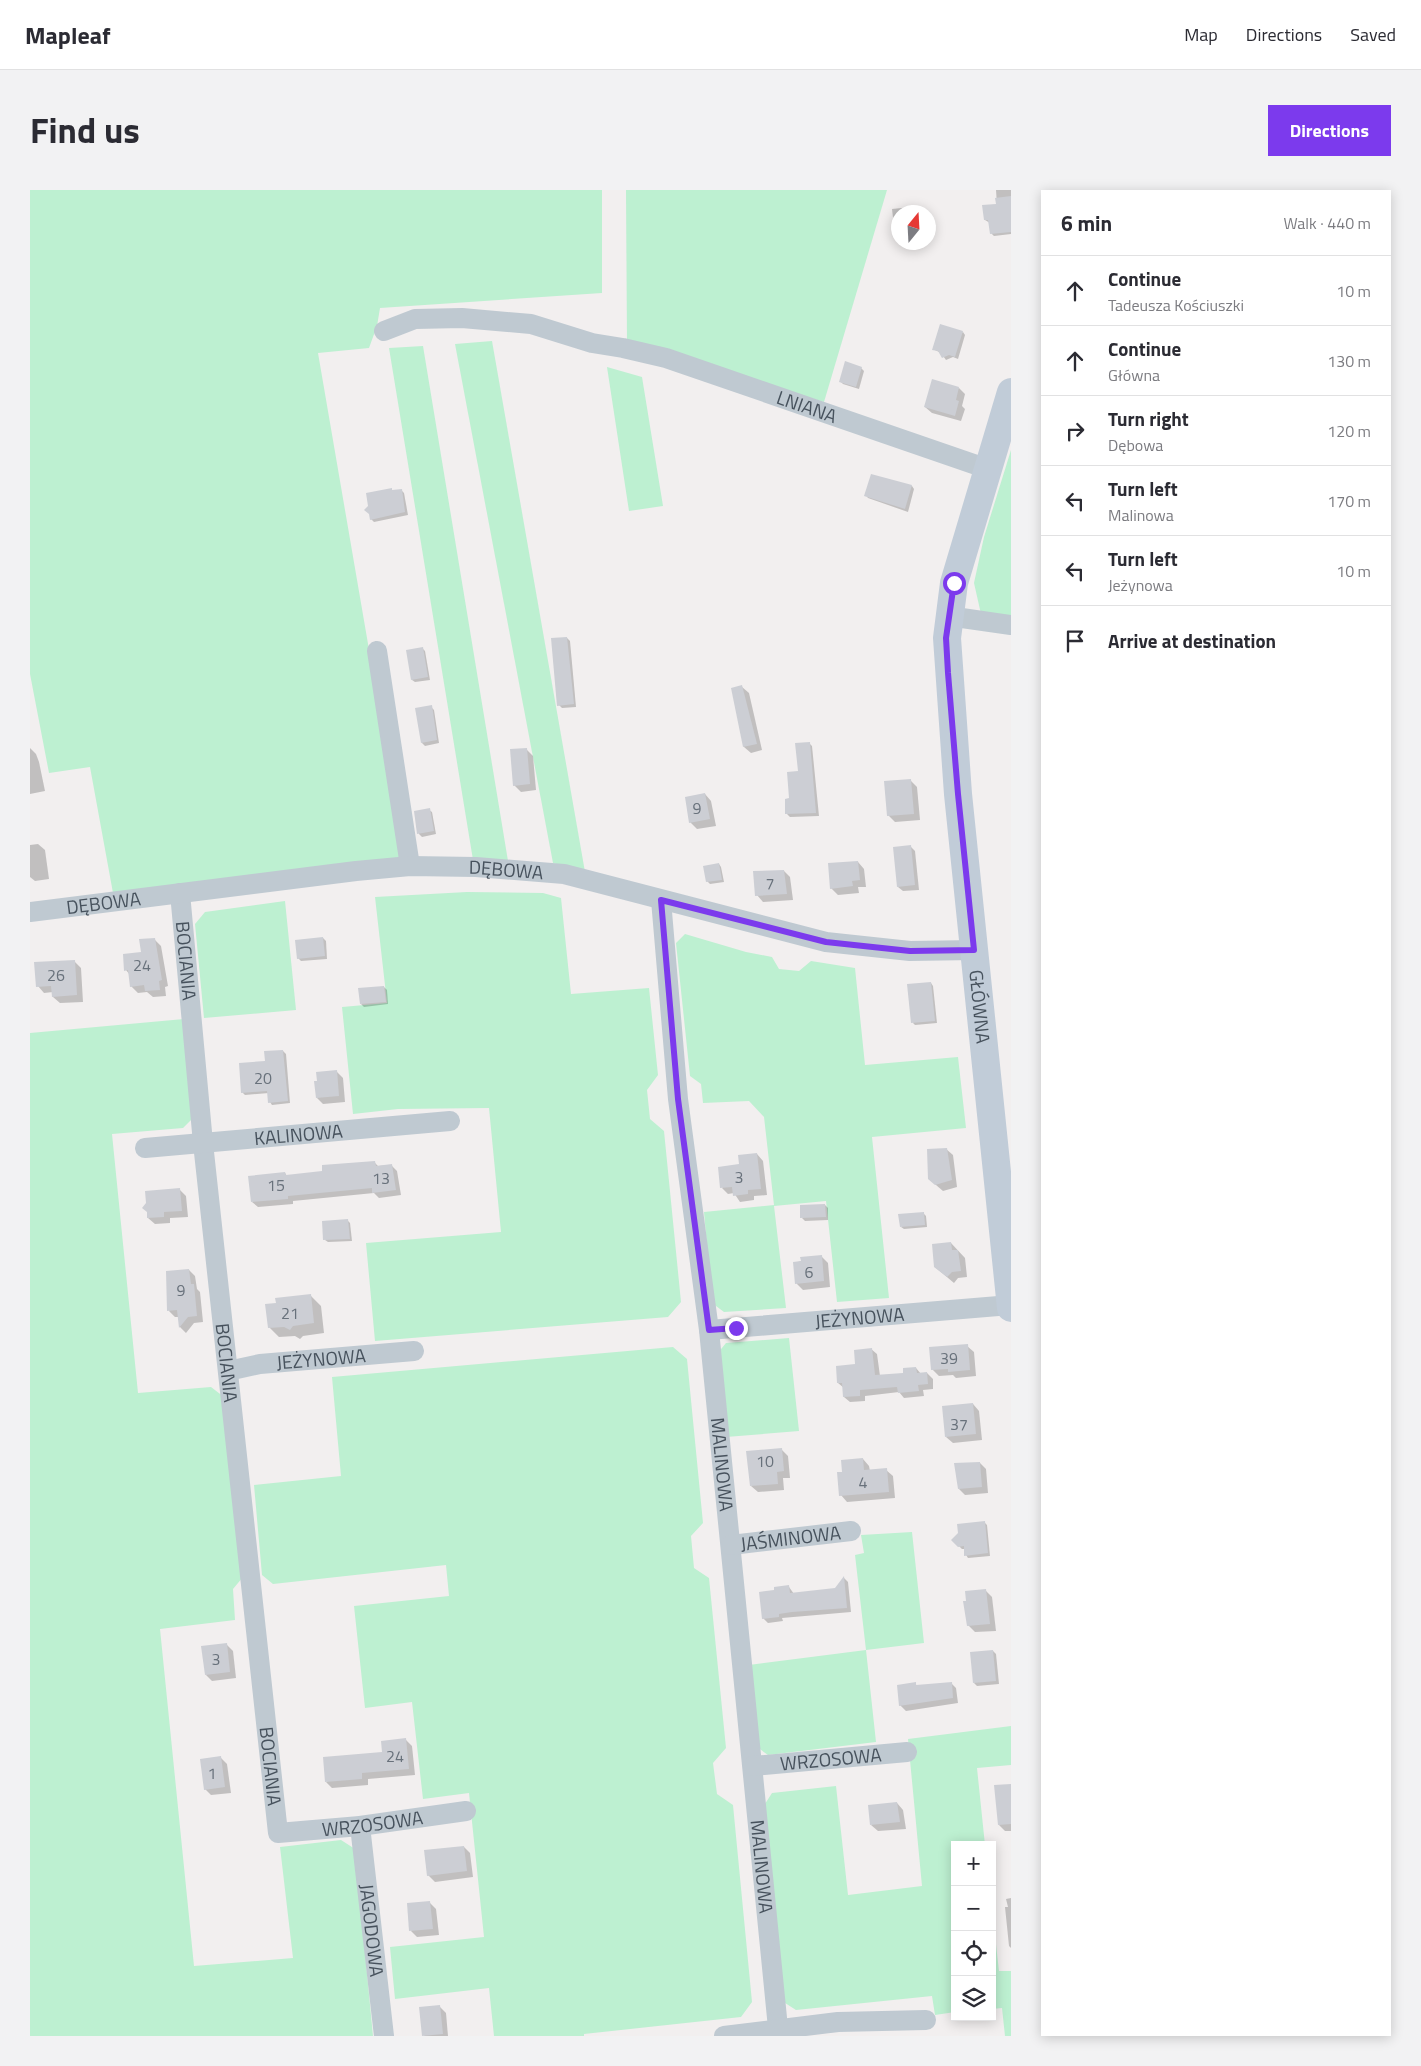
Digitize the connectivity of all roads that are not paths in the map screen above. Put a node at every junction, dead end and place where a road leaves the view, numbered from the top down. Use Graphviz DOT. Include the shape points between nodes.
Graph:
graph roads {
  1 [pos="384,331"];
  2 [pos="1011,392"];
  3 [pos="988,468"];
  4 [pos="948,616"];
  5 [pos="1011,626"];
  6 [pos="377,651"];
  7 [pos="410,866"];
  8 [pos="180,893"];
  9 [pos="661,900"];
  10 [pos="30,912"];
  11 [pos="974,950"];
  12 [pos="450,1122"];
  13 [pos="203,1143"];
  14 [pos="145,1148"];
  15 [pos="1011,1307"];
  16 [pos="709,1330"];
  17 [pos="414,1351"];
  18 [pos="228,1371"];
  19 [pos="852,1531"];
  20 [pos="731,1545"];
  21 [pos="907,1752"];
  22 [pos="753,1766"];
  23 [pos="466,1811"];
  24 [pos="360,1826"];
  25 [pos="278,1833"];
  26 [pos="926,2020"];
  27 [pos="778,2028"];
  28 [pos="384,2036"];
  29 [pos="724,2036"];
  1 -- 3 [label="street, LNIANA" via="415,319 462,318 531,324 592,343 666,358"];
  2 -- 3 [label="street, GŁÓWNA"];
  3 -- 4 [label="street, GŁÓWNA"];
  4 -- 5 [label="street"];
  4 -- 11 [label="street, GŁÓWNA" via="946,638 951,712"];
  6 -- 7 [label="street"];
  7 -- 8 [label="street, DĘBOWA"];
  7 -- 9 [label="street, DĘBOWA" via="564,874"];
  8 -- 10 [label="street, DĘBOWA"];
  8 -- 13 [label="street, BOCIANIA"];
  9 -- 11 [label="street, DĘBOWA" via="826,942 910,951"];
  9 -- 16 [label="street, MALINOWA" via="678,1099"];
  11 -- 15 [label="street, GŁÓWNA"];
  12 -- 13 [label="street, KALINOWA"];
  13 -- 14 [label="street, KALINOWA"];
  13 -- 18 [label="street, BOCIANIA"];
  15 -- 16 [label="street, JEŻYNOWA"];
  16 -- 20 [label="street, MALINOWA"];
  17 -- 18 [label="street, JEŻYNOWA" via="260,1364"];
  18 -- 25 [label="street, BOCIANIA"];
  19 -- 20 [label="street, JAŚMINOWA"];
  20 -- 22 [label="street, MALINOWA"];
  21 -- 22 [label="street, WRZOSOWA"];
  22 -- 27 [label="street, MALINOWA"];
  23 -- 24 [label="street, WRZOSOWA"];
  24 -- 25 [label="street, WRZOSOWA"];
  24 -- 28 [label="street, JAGODOWA"];
  26 -- 27 [label="street" via="838,2022"];
  27 -- 29 [label="street"];
}
